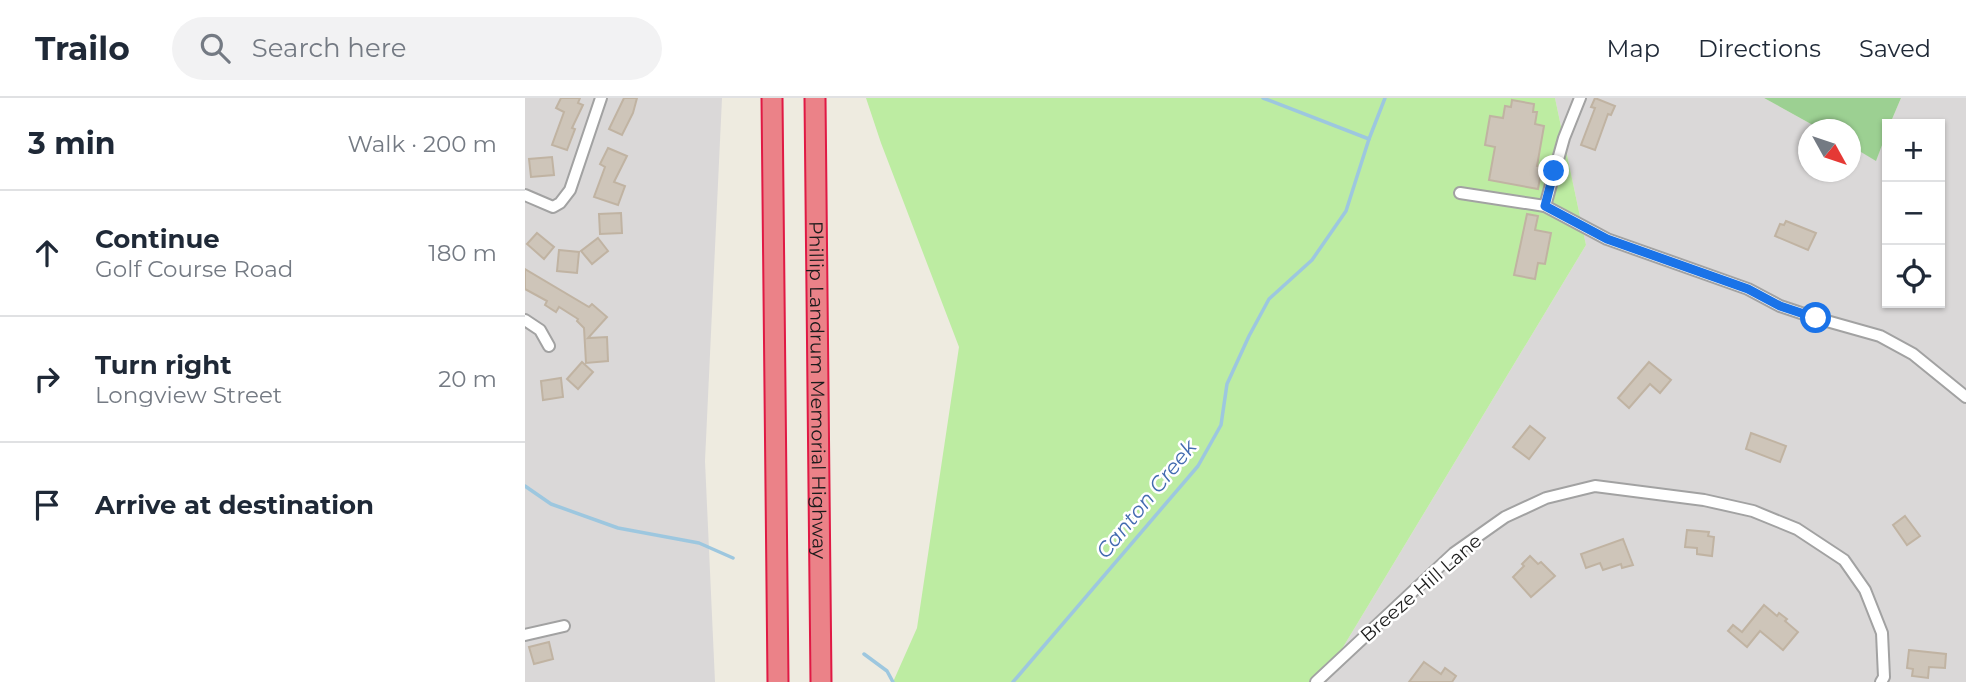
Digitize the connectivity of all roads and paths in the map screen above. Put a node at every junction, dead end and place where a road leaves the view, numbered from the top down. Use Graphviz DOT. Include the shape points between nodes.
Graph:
graph roads {
  1 [pos="601,98"];
  2 [pos="772,98"];
  3 [pos="815,98"];
  4 [pos="1580,98"];
  5 [pos="1460,193"];
  6 [pos="525,195"];
  7 [pos="1545,206"];
  8 [pos="525,320"];
  9 [pos="549,346"];
  10 [pos="1966,397"];
  11 [pos="819,580"];
  12 [pos="563,626"];
  13 [pos="525,635"];
  14 [pos="778,682"];
  15 [pos="821,682"];
  16 [pos="832,682"];
  17 [pos="1316,682"];
  18 [pos="1881,682"];
  1 -- 6 [label="street" via="570,190 560,203 553,207"];
  2 -- 14 [label="highway"];
  3 -- 11 [label="highway, Phillip Landrum Memorial Highway"];
  4 -- 7 [label="street"];
  5 -- 7 [label="street"];
  7 -- 10 [label="street" via="1607,239 1748,289 1780,306 1887,339"];
  8 -- 9 [label="street" via="540,330"];
  11 -- 15 [label="highway, Phillip Landrum Memorial Highway"];
  11 -- 16 [label="highway"];
  12 -- 13 [label="street"];
  17 -- 18 [label="street, Breeze Hill Lane" via="1454,554 1505,517 1546,498 1595,486 1753,511 1797,528 1844,560 1865,590 1882,633"];
}
